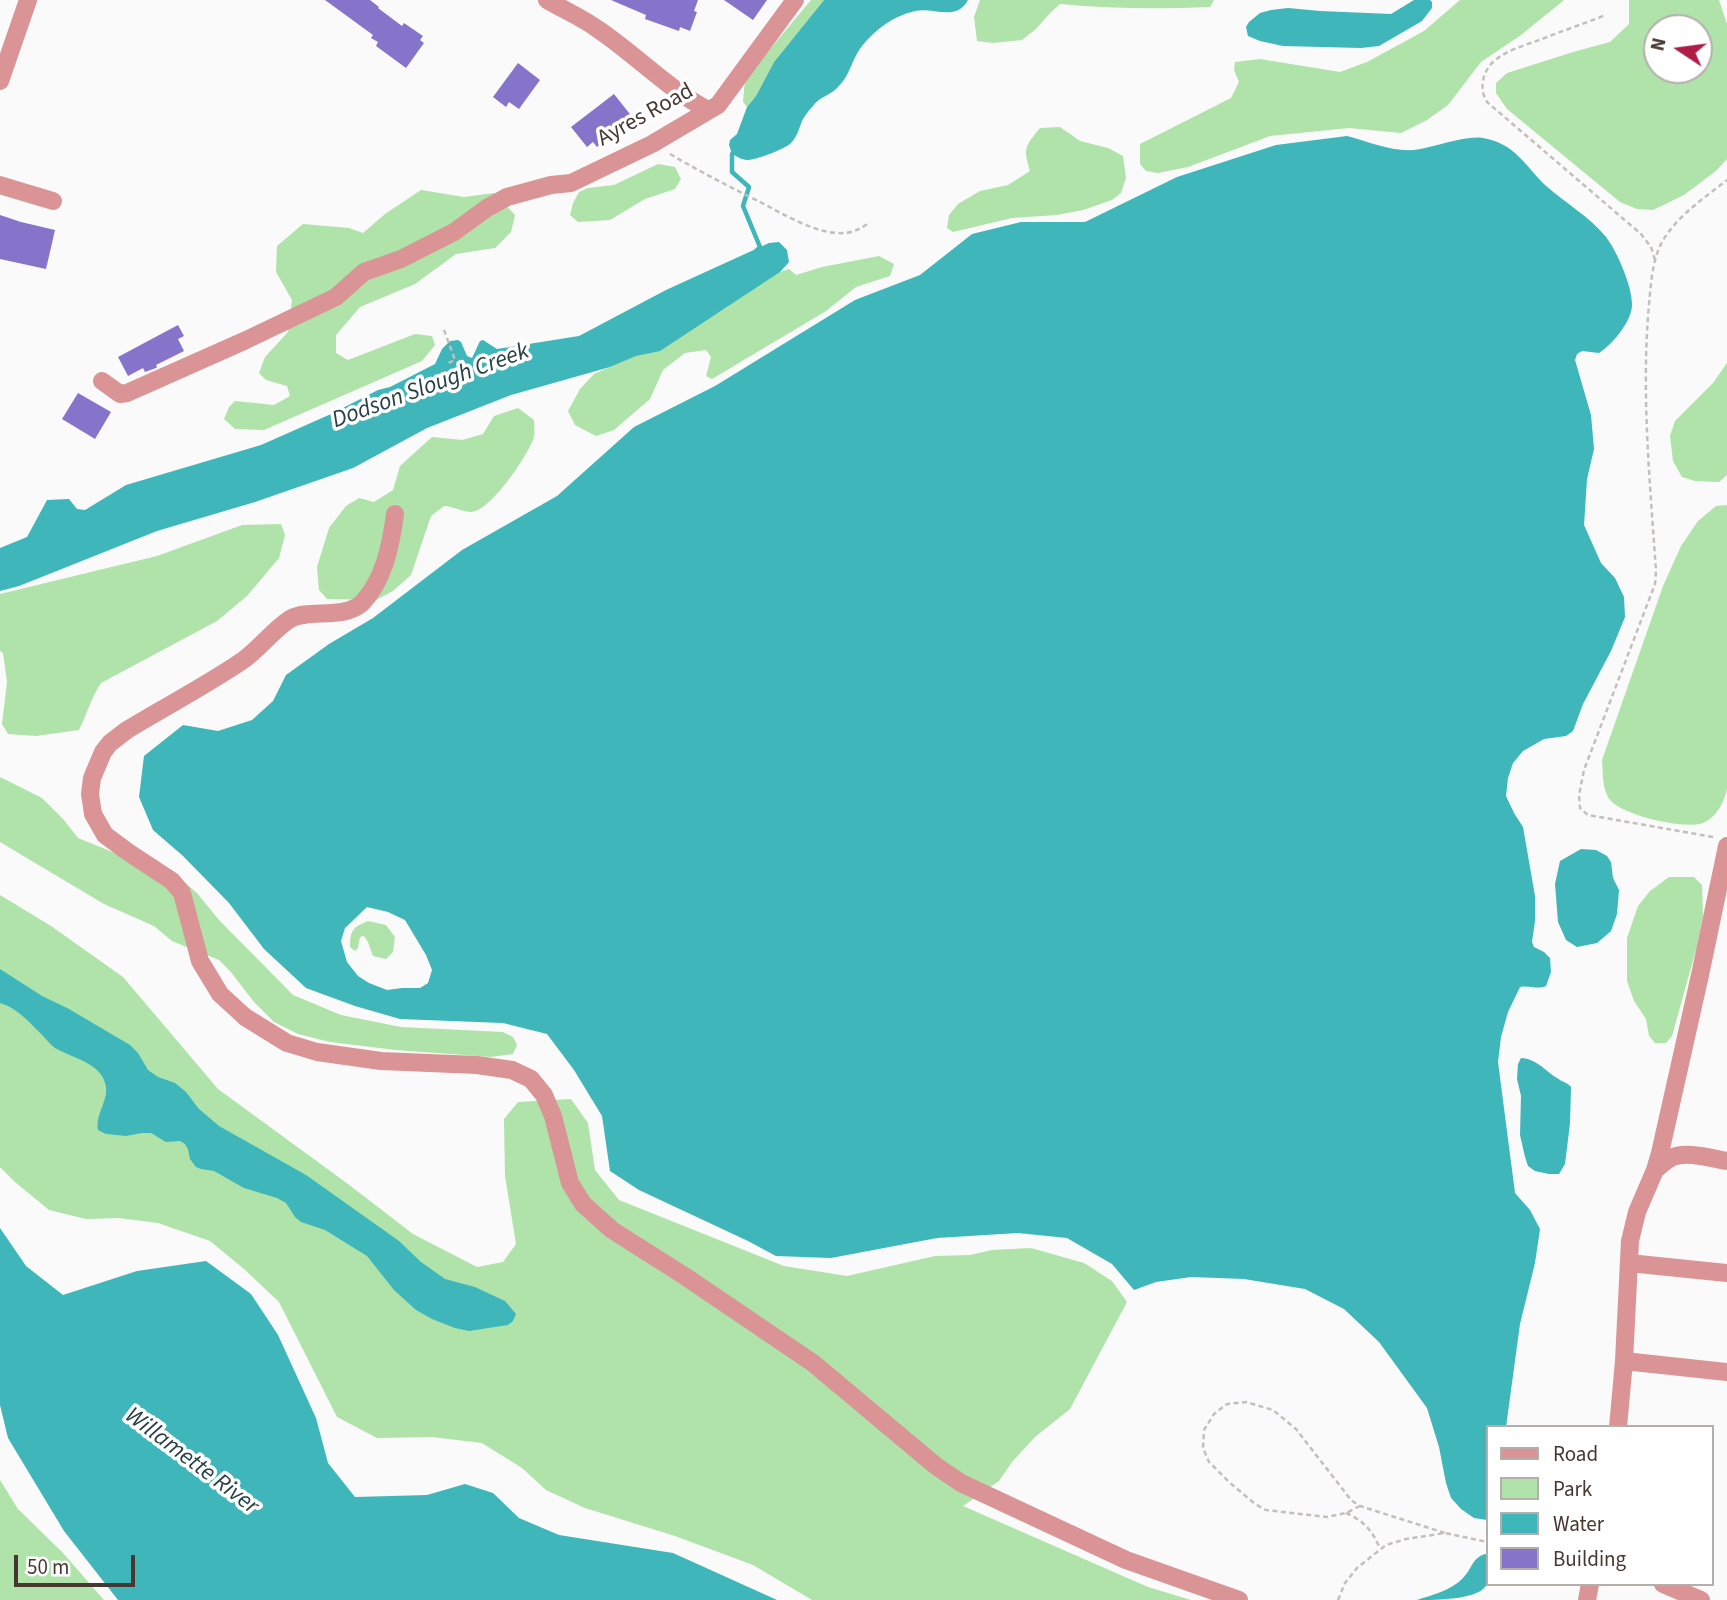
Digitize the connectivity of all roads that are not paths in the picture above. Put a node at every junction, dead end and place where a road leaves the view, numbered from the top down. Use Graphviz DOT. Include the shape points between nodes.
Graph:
graph roads {
  1 [pos="28,0"];
  2 [pos="547,0"];
  3 [pos="795,0"];
  4 [pos="6,44"];
  5 [pos="0,81"];
  6 [pos="708,110"];
  7 [pos="0,185"];
  8 [pos="53,201"];
  9 [pos="102,381"];
  10 [pos="395,514"];
  11 [pos="1721,842"];
  12 [pos="1727,1161"];
  13 [pos="1655,1170"];
  14 [pos="1629,1263"];
  15 [pos="1727,1273"];
  16 [pos="1623,1361"];
  17 [pos="1727,1372"];
  18 [pos="1618,1425"];
  19 [pos="1668,1586"];
  20 [pos="1239,1600"];
  21 [pos="1701,1600"];
  1 -- 4 [label="street"];
  2 -- 6 [label="street" via="600,31"];
  3 -- 6 [label="street, Ayres Road" via="718,104"];
  4 -- 5 [label="street"];
  6 -- 9 [label="street, Ayres Road" via="652,144 571,183 506,197 454,232 364,272 336,297 244,341 127,393 120,394"];
  7 -- 8 [label="street"];
  10 -- 20 [label="street" via="377,582 360,604 350,610 292,618 243,660 110,743 92,778 93,814 106,835 173,881 182,893 200,961 220,994 245,1017 287,1043 317,1052 489,1067 531,1079 553,1116 570,1183 583,1204 612,1230 813,1363 961,1483 1126,1560"];
  11 -- 13 [label="street" via="1700,975"];
  12 -- 13 [label="street" via="1675,1156"];
  13 -- 14 [label="street" via="1637,1212"];
  14 -- 15 [label="street"];
  14 -- 16 [label="street"];
  16 -- 17 [label="street"];
  16 -- 18 [label="street"];
  19 -- 21 [label="street"];
}
